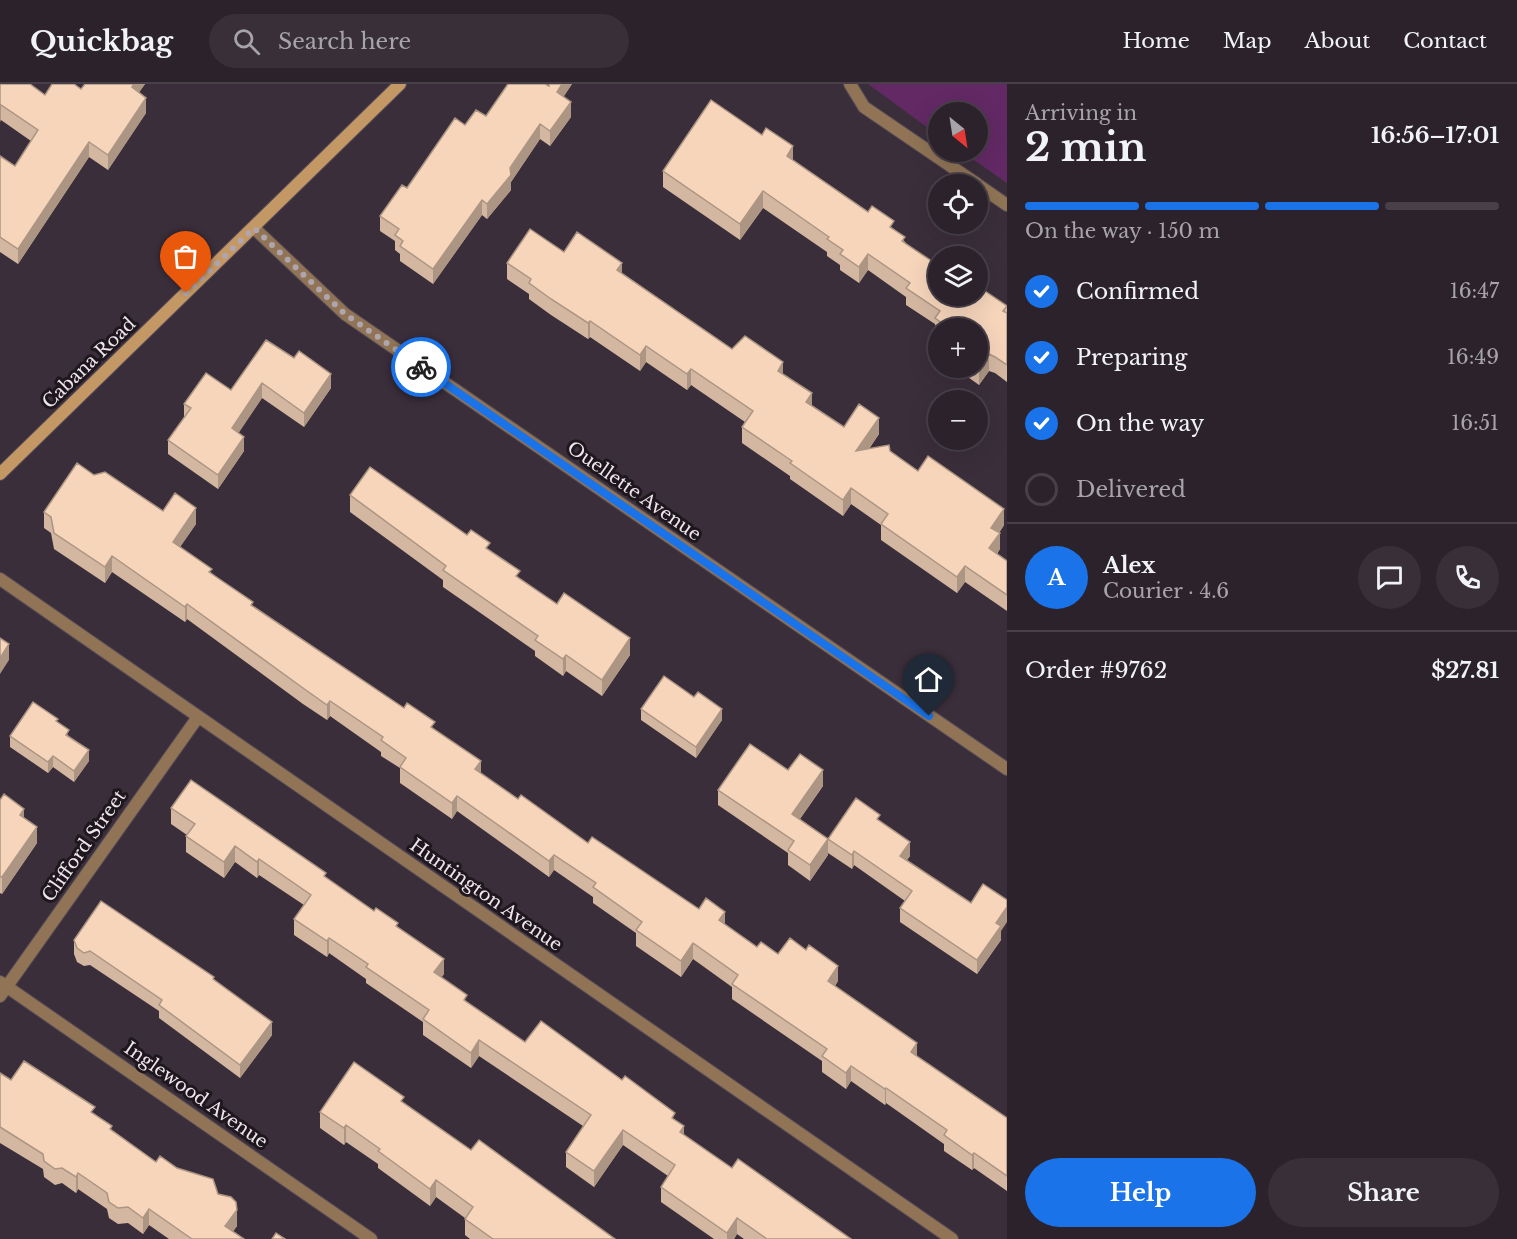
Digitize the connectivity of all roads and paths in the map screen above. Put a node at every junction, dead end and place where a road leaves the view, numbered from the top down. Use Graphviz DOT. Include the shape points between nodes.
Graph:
graph roads {
  1 [pos="400,84"];
  2 [pos="850,84"];
  3 [pos="961,174"];
  4 [pos="988,192"];
  5 [pos="1007,205"];
  6 [pos="254,228"];
  7 [pos="0,474"];
  8 [pos="0,579"];
  9 [pos="198,717"];
  10 [pos="1007,769"];
  11 [pos="2,988"];
  12 [pos="371,1239"];
  13 [pos="952,1239"];
  1 -- 6 [label="main road, Cabana Road"];
  2 -- 3 [label="street" via="864,107"];
  4 -- 5 [label="street"];
  6 -- 7 [label="main road, Cabana Road"];
  6 -- 10 [label="street, Ouellette Avenue" via="345,314"];
  8 -- 9 [label="street, Huntington Avenue"];
  9 -- 11 [label="street, Clifford Street"];
  9 -- 13 [label="street, Huntington Avenue"];
  11 -- 12 [label="street, Inglewood Avenue"];
}
